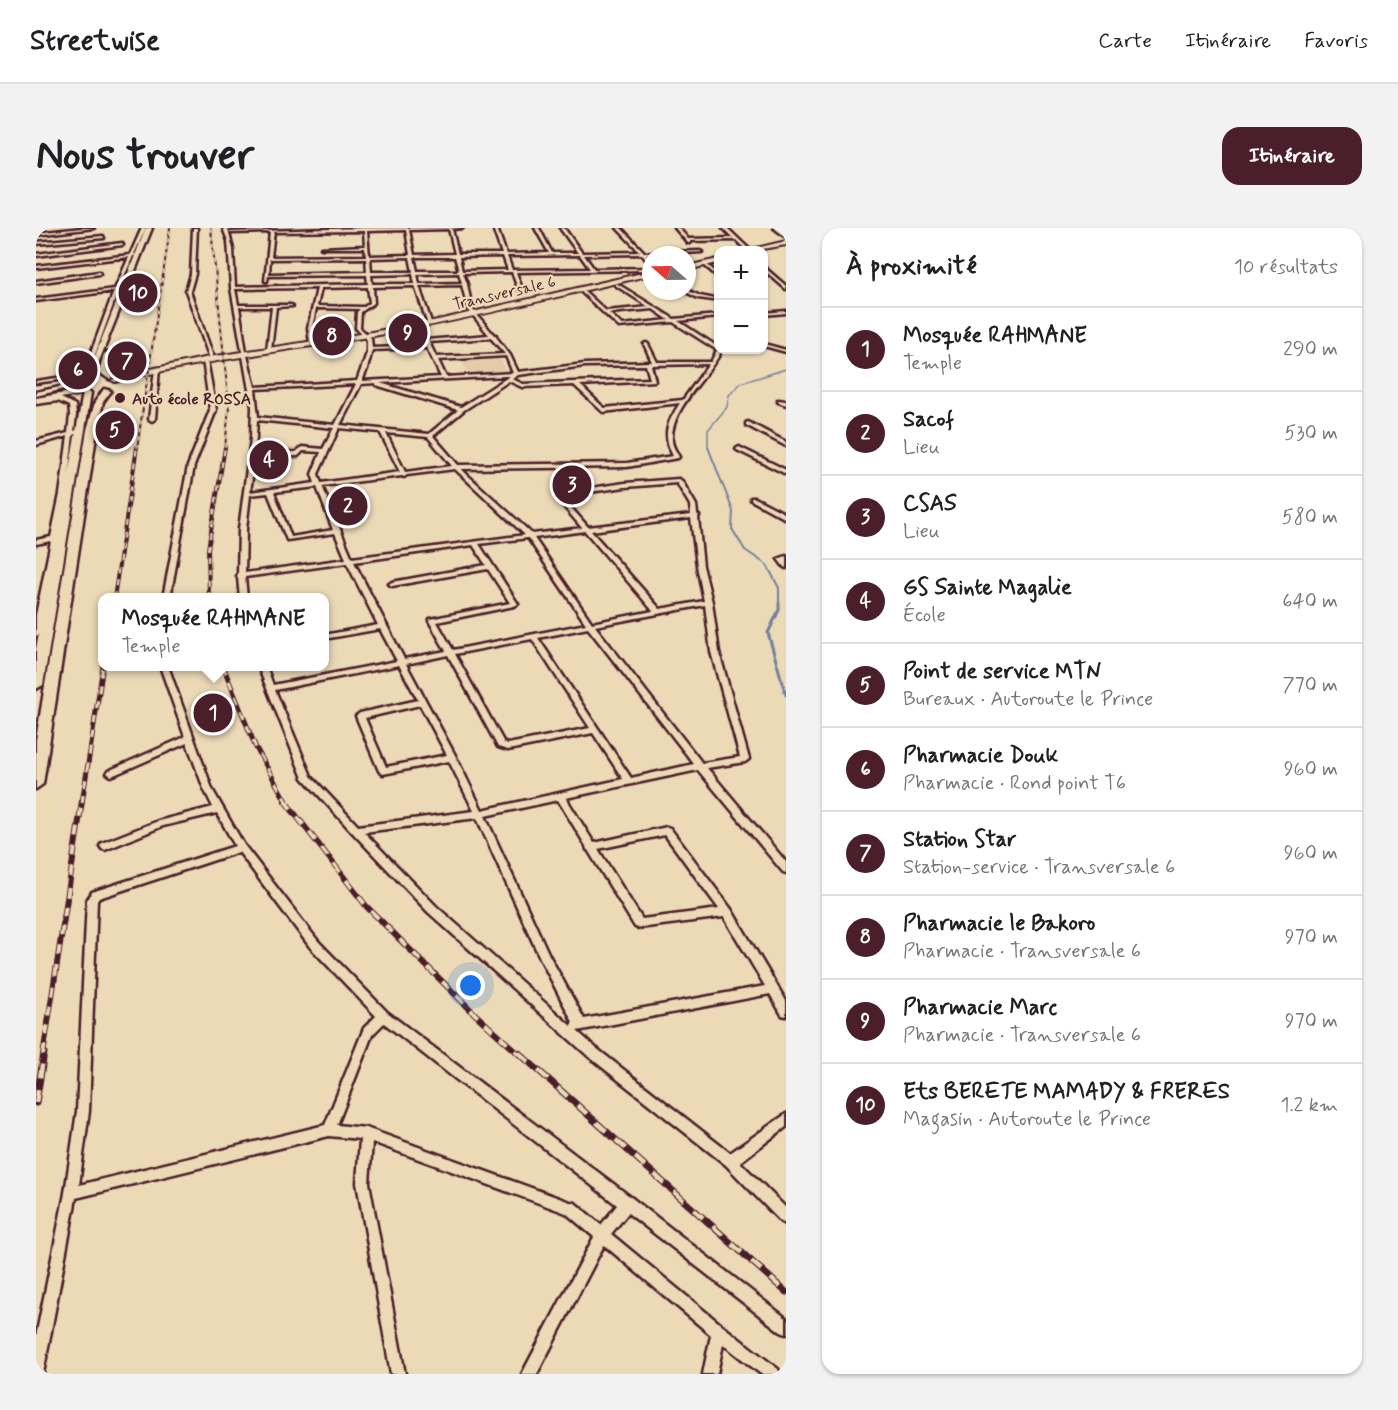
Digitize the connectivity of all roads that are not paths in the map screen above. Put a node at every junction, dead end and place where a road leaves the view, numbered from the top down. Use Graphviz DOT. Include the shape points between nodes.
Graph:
graph roads {
  1 [pos="92,228"];
  2 [pos="144,228"];
  3 [pos="149,228"];
  4 [pos="156,228"];
  5 [pos="195,228"];
  6 [pos="407,228"];
  7 [pos="450,228"];
  8 [pos="461,228"];
  9 [pos="495,228"];
  10 [pos="537,228"];
  11 [pos="562,228"];
  12 [pos="619,228"];
  13 [pos="677,228"];
  14 [pos="725,228"];
  15 [pos="776,228"];
  16 [pos="365,229"];
  17 [pos="228,230"];
  18 [pos="242,230"];
  19 [pos="272,232"];
  20 [pos="36,234"];
  21 [pos="103,237"];
  22 [pos="786,237"];
  23 [pos="81,238"];
  24 [pos="736,239"];
  25 [pos="686,240"];
  26 [pos="36,243"];
  27 [pos="122,244"];
  28 [pos="786,244"];
  29 [pos="693,246"];
  30 [pos="745,246"];
  31 [pos="366,247"];
  32 [pos="768,247"];
  33 [pos="90,248"];
  34 [pos="323,248"];
  35 [pos="768,250"];
  36 [pos="642,251"];
  37 [pos="579,253"];
  38 [pos="642,253"];
  39 [pos="551,254"];
  40 [pos="36,255"];
  41 [pos="135,255"];
  42 [pos="458,255"];
  43 [pos="504,255"];
  44 [pos="368,256"];
  45 [pos="412,256"];
  46 [pos="269,258"];
  47 [pos="98,260"];
  48 [pos="714,260"];
  49 [pos="714,261"];
  50 [pos="696,264"];
  51 [pos="705,264"];
  52 [pos="696,265"];
  53 [pos="342,266"];
  54 [pos="36,267"];
  55 [pos="592,269"];
  56 [pos="512,271"];
  57 [pos="642,271"];
  58 [pos="416,272"];
  59 [pos="462,272"];
  60 [pos="714,272"];
  61 [pos="768,272"];
  62 [pos="99,273"];
  63 [pos="369,273"];
  64 [pos="642,273"];
  65 [pos="267,274"];
  66 [pos="342,274"];
  67 [pos="642,274"];
  68 [pos="36,282"];
  69 [pos="465,284"];
  70 [pos="616,284"];
  71 [pos="417,285"];
  72 [pos="369,286"];
  73 [pos="319,287"];
  74 [pos="233,288"];
  75 [pos="265,288"];
  76 [pos="786,288"];
  77 [pos="520,289"];
  78 [pos="120,290"];
  79 [pos="581,290"];
  80 [pos="696,296"];
  81 [pos="272,297"];
  82 [pos="713,299"];
  83 [pos="36,300"];
  84 [pos="236,306"];
  85 [pos="273,306"];
  86 [pos="291,306"];
  87 [pos="314,307"];
  88 [pos="365,308"];
  89 [pos="652,308"];
  90 [pos="604,312"];
  91 [pos="786,312"];
  92 [pos="768,313"];
  93 [pos="474,314"];
  94 [pos="714,317"];
  95 [pos="669,320"];
  96 [pos="429,322"];
  97 [pos="367,336"];
  98 [pos="494,336"];
  99 [pos="312,343"];
  100 [pos="646,344"];
  101 [pos="768,346"];
  102 [pos="429,347"];
  103 [pos="268,350"];
  104 [pos="371,350"];
  105 [pos="786,351"];
  106 [pos="245,355"];
  107 [pos="508,355"];
  108 [pos="434,359"];
  109 [pos="208,361"];
  110 [pos="648,363"];
  111 [pos="655,363"];
  112 [pos="711,363"];
  113 [pos="157,370"];
  114 [pos="513,376"];
  115 [pos="86,377"];
  116 [pos="444,378"];
  117 [pos="36,382"];
  118 [pos="359,382"];
  119 [pos="373,382"];
  120 [pos="112,383"];
  121 [pos="576,384"];
  122 [pos="255,388"];
  123 [pos="63,389"];
  124 [pos="81,390"];
  125 [pos="36,398"];
  126 [pos="683,400"];
  127 [pos="462,409"];
  128 [pos="255,418"];
  129 [pos="152,419"];
  130 [pos="748,424"];
  131 [pos="339,426"];
  132 [pos="382,431"];
  133 [pos="77,432"];
  134 [pos="430,436"];
  135 [pos="36,443"];
  136 [pos="786,444"];
  137 [pos="739,449"];
  138 [pos="325,451"];
  139 [pos="251,455"];
  140 [pos="456,467"];
  141 [pos="786,471"];
  142 [pos="404,475"];
  143 [pos="319,485"];
  144 [pos="270,491"];
  145 [pos="246,494"];
  146 [pos="753,499"];
  147 [pos="696,516"];
  148 [pos="786,517"];
  149 [pos="587,529"];
  150 [pos="337,531"];
  151 [pos="530,536"];
  152 [pos="58,538"];
  153 [pos="36,542"];
  154 [pos="475,543"];
  155 [pos="786,558"];
  156 [pos="349,560"];
  157 [pos="786,566"];
  158 [pos="489,567"];
  159 [pos="240,576"];
  160 [pos="392,584"];
  161 [pos="167,593"];
  162 [pos="243,593"];
  163 [pos="708,602"];
  164 [pos="658,612"];
  165 [pos="383,626"];
  166 [pos="590,626"];
  167 [pos="39,631"];
  168 [pos="329,636"];
  169 [pos="535,638"];
  170 [pos="450,653"];
  171 [pos="400,663"];
  172 [pos="166,671"];
  173 [pos="264,671"];
  174 [pos="36,685"];
  175 [pos="270,688"];
  176 [pos="422,702"];
  177 [pos="595,730"];
  178 [pos="190,738"];
  179 [pos="452,758"];
  180 [pos="700,766"];
  181 [pos="111,773"];
  182 [pos="629,781"];
  183 [pos="36,784"];
  184 [pos="560,796"];
  185 [pos="219,809"];
  186 [pos="478,814"];
  187 [pos="356,830"];
  188 [pos="105,846"];
  189 [pos="590,847"];
  190 [pos="241,848"];
  191 [pos="786,869"];
  192 [pos="727,912"];
  193 [pos="773,989"];
  194 [pos="786,1011"];
  195 [pos="383,1016"];
  196 [pos="580,1023"];
  197 [pos="569,1031"];
  198 [pos="786,1120"];
  199 [pos="329,1130"];
  200 [pos="366,1134"];
  201 [pos="730,1161"];
  202 [pos="71,1193"];
  203 [pos="627,1203"];
  204 [pos="786,1217"];
  205 [pos="603,1233"];
  206 [pos="786,1327"];
  207 [pos="719,1332"];
  208 [pos="36,1374"];
  209 [pos="398,1374"];
  210 [pos="529,1374"];
  211 [pos="710,1374"];
  212 [pos="773,1374"];
  1 -- 20 [label="street"];
  2 -- 41 [label="street"];
  3 -- 41 [label="main road"];
  4 -- 120 [label="main road" via="107,356 103,372"];
  5 -- 109 [label="street" via="193,274 188,291"];
  6 -- 7 [label="street"];
  6 -- 16 [label="street"];
  6 -- 45 [label="street"];
  7 -- 8 [label="street"];
  7 -- 42 [label="street"];
  9 -- 43 [label="street"];
  10 -- 39 [label="street"];
  11 -- 37 [label="street"];
  12 -- 36 [label="street"];
  13 -- 25 [label="street"];
  14 -- 24 [label="street"];
  15 -- 22 [label="street"];
  16 -- 19 [label="street"];
  16 -- 31 [label="street"];
  17 -- 18 [label="street"];
  17 -- 74 [label="street"];
  18 -- 19 [label="street"];
  19 -- 46 [label="street"];
  21 -- 23 [label="street"];
  23 -- 26 [label="street"];
  23 -- 33 [label="street"];
  24 -- 25 [label="street"];
  24 -- 30 [label="street"];
  25 -- 29 [label="street"];
  27 -- 33 [label="street"];
  28 -- 32 [label="main road"];
  28 -- 35 [label="main road"];
  31 -- 34 [label="street"];
  31 -- 44 [label="street"];
  33 -- 40 [label="street"];
  33 -- 47 [label="street"];
  37 -- 38 [label="street"];
  37 -- 39 [label="street"];
  37 -- 55 [label="street"];
  39 -- 43 [label="street"];
  41 -- 47 [label="street"];
  41 -- 78 [label="main road"];
  42 -- 43 [label="street"];
  42 -- 45 [label="street"];
  42 -- 59 [label="street"];
  43 -- 56 [label="street"];
  44 -- 45 [label="street"];
  44 -- 46 [label="street"];
  44 -- 63 [label="street"];
  45 -- 58 [label="street"];
  46 -- 65 [label="street"];
  47 -- 54 [label="street"];
  48 -- 50 [label="main road"];
  49 -- 51 [label="main road"];
  51 -- 52 [label="main road"];
  51 -- 60 [label="street"];
  53 -- 66 [label="street"];
  55 -- 56 [label="street"];
  55 -- 57 [label="street"];
  56 -- 59 [label="street"];
  56 -- 77 [label="street"];
  58 -- 59 [label="street"];
  58 -- 63 [label="street"];
  58 -- 71 [label="street"];
  59 -- 69 [label="street"];
  61 -- 76 [label="street"];
  62 -- 68 [label="street"];
  63 -- 66 [label="street"];
  63 -- 72 [label="street"];
  64 -- 79 [label="main road, Transversale 6"];
  65 -- 66 [label="street"];
  65 -- 75 [label="street"];
  67 -- 70 [label="main road, Transversale 6"];
  69 -- 71 [label="street"];
  69 -- 93 [label="street"];
  70 -- 79 [label="main road, Transversale 6"];
  70 -- 89 [label="street"];
  71 -- 72 [label="street"];
  71 -- 96 [label="street"];
  72 -- 73 [label="street"];
  72 -- 88 [label="street" via="372,303"];
  73 -- 75 [label="street"];
  73 -- 87 [label="street"];
  74 -- 75 [label="street"];
  74 -- 84 [label="street"];
  78 -- 83 [label="street"];
  78 -- 115 [label="main road" via="95,367"];
  79 -- 90 [label="street"];
  79 -- 93 [label="main road, Transversale 6"];
  80 -- 82 [label="street"];
  81 -- 85 [label="street"];
  84 -- 85 [label="street"];
  84 -- 106 [label="street"];
  85 -- 86 [label="street"];
  85 -- 103 [label="street"];
  87 -- 88 [label="street"];
  87 -- 99 [label="street" via="309,328"];
  88 -- 97 [label="street" via="359,312 358,328"];
  89 -- 90 [label="street"];
  89 -- 95 [label="street"];
  90 -- 95 [label="street" via="621,326"];
  91 -- 92 [label="street"];
  93 -- 96 [label="main road, Transversale 6"];
  93 -- 97 [label="main road, Transversale 6"];
  93 -- 98 [label="street"];
  94 -- 95 [label="street"];
  95 -- 112 [label="street" via="720,350"];
  96 -- 97 [label="main road, Transversale 6"];
  97 -- 99 [label="main road, Transversale 6"];
  97 -- 104 [label="street"];
  97 -- 106 [label="main road, Transversale 6"];
  98 -- 102 [label="street" via="426,341"];
  98 -- 107 [label="street"];
  99 -- 103 [label="main road, Transversale 6"];
  100 -- 111 [label="street"];
  101 -- 105 [label="street"];
  102 -- 104 [label="street"];
  102 -- 108 [label="street"];
  103 -- 106 [label="main road, Transversale 6"];
  104 -- 118 [label="street"];
  106 -- 109 [label="main road, Transversale 6"];
  106 -- 122 [label="street"];
  107 -- 108 [label="street"];
  107 -- 114 [label="street"];
  108 -- 116 [label="street"];
  109 -- 113 [label="main road, Transversale 6"];
  109 -- 161 [label="street" via="213,410 191,466"];
  110 -- 111 [label="street"];
  110 -- 114 [label="street" via="585,365"];
  110 -- 121 [label="street" via="653,380"];
  111 -- 112 [label="street"];
  112 -- 126 [label="street"];
  113 -- 120 [label="main road, Transversale 6"];
  113 -- 129 [label="street"];
  114 -- 116 [label="street"];
  114 -- 121 [label="street" via="522,386"];
  114 -- 127 [label="street"];
  115 -- 117 [label="street"];
  115 -- 120 [label="main road"];
  115 -- 123 [label="street"];
  115 -- 124 [label="main road"];
  116 -- 119 [label="street"];
  118 -- 119 [label="street"];
  118 -- 122 [label="street"];
  118 -- 131 [label="street"];
  119 -- 127 [label="street"];
  120 -- 124 [label="main road"];
  120 -- 183 [label="main road" via="99,402 92,430"];
  121 -- 126 [label="street" via="603,410"];
  122 -- 128 [label="street"];
  123 -- 124 [label="main road"];
  123 -- 125 [label="main road"];
  124 -- 125 [label="main road"];
  124 -- 133 [label="main road"];
  125 -- 133 [label="street" via="59,399 72,405"];
  126 -- 140 [label="street" via="670,430 669,440 676,457 673,458 627,465"];
  127 -- 134 [label="street"];
  128 -- 131 [label="street"];
  128 -- 139 [label="street"];
  130 -- 136 [label="street"];
  131 -- 132 [label="street"];
  131 -- 138 [label="street"];
  132 -- 134 [label="street"];
  132 -- 142 [label="street"];
  133 -- 135 [label="street"];
  133 -- 152 [label="main road"];
  134 -- 140 [label="street"];
  137 -- 141 [label="street"];
  138 -- 139 [label="street" via="302,449 298,454"];
  138 -- 143 [label="street" via="315,474"];
  139 -- 145 [label="street"];
  140 -- 142 [label="street"];
  140 -- 151 [label="street"];
  142 -- 143 [label="street"];
  143 -- 144 [label="street"];
  143 -- 150 [label="street"];
  144 -- 145 [label="street"];
  144 -- 150 [label="street" via="289,539"];
  145 -- 159 [label="street"];
  146 -- 148 [label="street"];
  147 -- 149 [label="street"];
  147 -- 149 [label="street" via="679,481 557,495"];
  147 -- 163 [label="street"];
  149 -- 151 [label="street"];
  149 -- 164 [label="street"];
  150 -- 156 [label="street"];
  151 -- 154 [label="street"];
  151 -- 166 [label="street"];
  152 -- 153 [label="street"];
  152 -- 167 [label="main road"];
  154 -- 156 [label="street"];
  154 -- 158 [label="street"];
  155 -- 157 [label="street" via="781,559"];
  156 -- 159 [label="street"];
  156 -- 165 [label="street"];
  158 -- 160 [label="street"];
  158 -- 170 [label="street" via="514,604 434,619"];
  159 -- 162 [label="street"];
  163 -- 164 [label="street"];
  163 -- 180 [label="street" via="715,652 745,756"];
  164 -- 166 [label="street"];
  165 -- 168 [label="street"];
  165 -- 171 [label="street"];
  166 -- 169 [label="street"];
  166 -- 180 [label="street"];
  167 -- 174 [label="main road"];
  169 -- 170 [label="street"];
  169 -- 177 [label="street"];
  170 -- 171 [label="street"];
  170 -- 177 [label="street" via="504,747"];
  171 -- 175 [label="street"];
  171 -- 176 [label="street"];
  172 -- 178 [label="street"];
  173 -- 175 [label="street"];
  175 -- 187 [label="street" via="307,778"];
  176 -- 179 [label="street"];
  176 -- 179 [label="street" via="360,716 383,771"];
  177 -- 182 [label="street"];
  178 -- 181 [label="street"];
  178 -- 185 [label="street"];
  179 -- 186 [label="street"];
  180 -- 182 [label="street"];
  180 -- 191 [label="street"];
  182 -- 184 [label="street"];
  184 -- 186 [label="street"];
  184 -- 189 [label="street"];
  185 -- 188 [label="street" via="161,823"];
  185 -- 190 [label="street"];
  186 -- 187 [label="street"];
  186 -- 196 [label="street"];
  187 -- 197 [label="street" via="432,909"];
  189 -- 192 [label="street" via="665,830"];
  189 -- 192 [label="street" via="639,924"];
  190 -- 195 [label="street" via="314,944"];
  190 -- 202 [label="street" via="96,895 92,900 83,1111"];
  192 -- 193 [label="street"];
  193 -- 194 [label="street"];
  193 -- 196 [label="street"];
  195 -- 199 [label="street" via="368,1032"];
  195 -- 203 [label="street"];
  196 -- 197 [label="street"];
  197 -- 201 [label="street"];
  198 -- 201 [label="street"];
  199 -- 200 [label="street"];
  199 -- 202 [label="street"];
  200 -- 205 [label="street" via="570,1208"];
  200 -- 209 [label="street" via="363,1183"];
  201 -- 204 [label="street"];
  202 -- 208 [label="street"];
  203 -- 205 [label="street"];
  203 -- 206 [label="street"];
  205 -- 207 [label="street"];
  205 -- 210 [label="street"];
  207 -- 211 [label="street"];
  207 -- 212 [label="street"];
}
